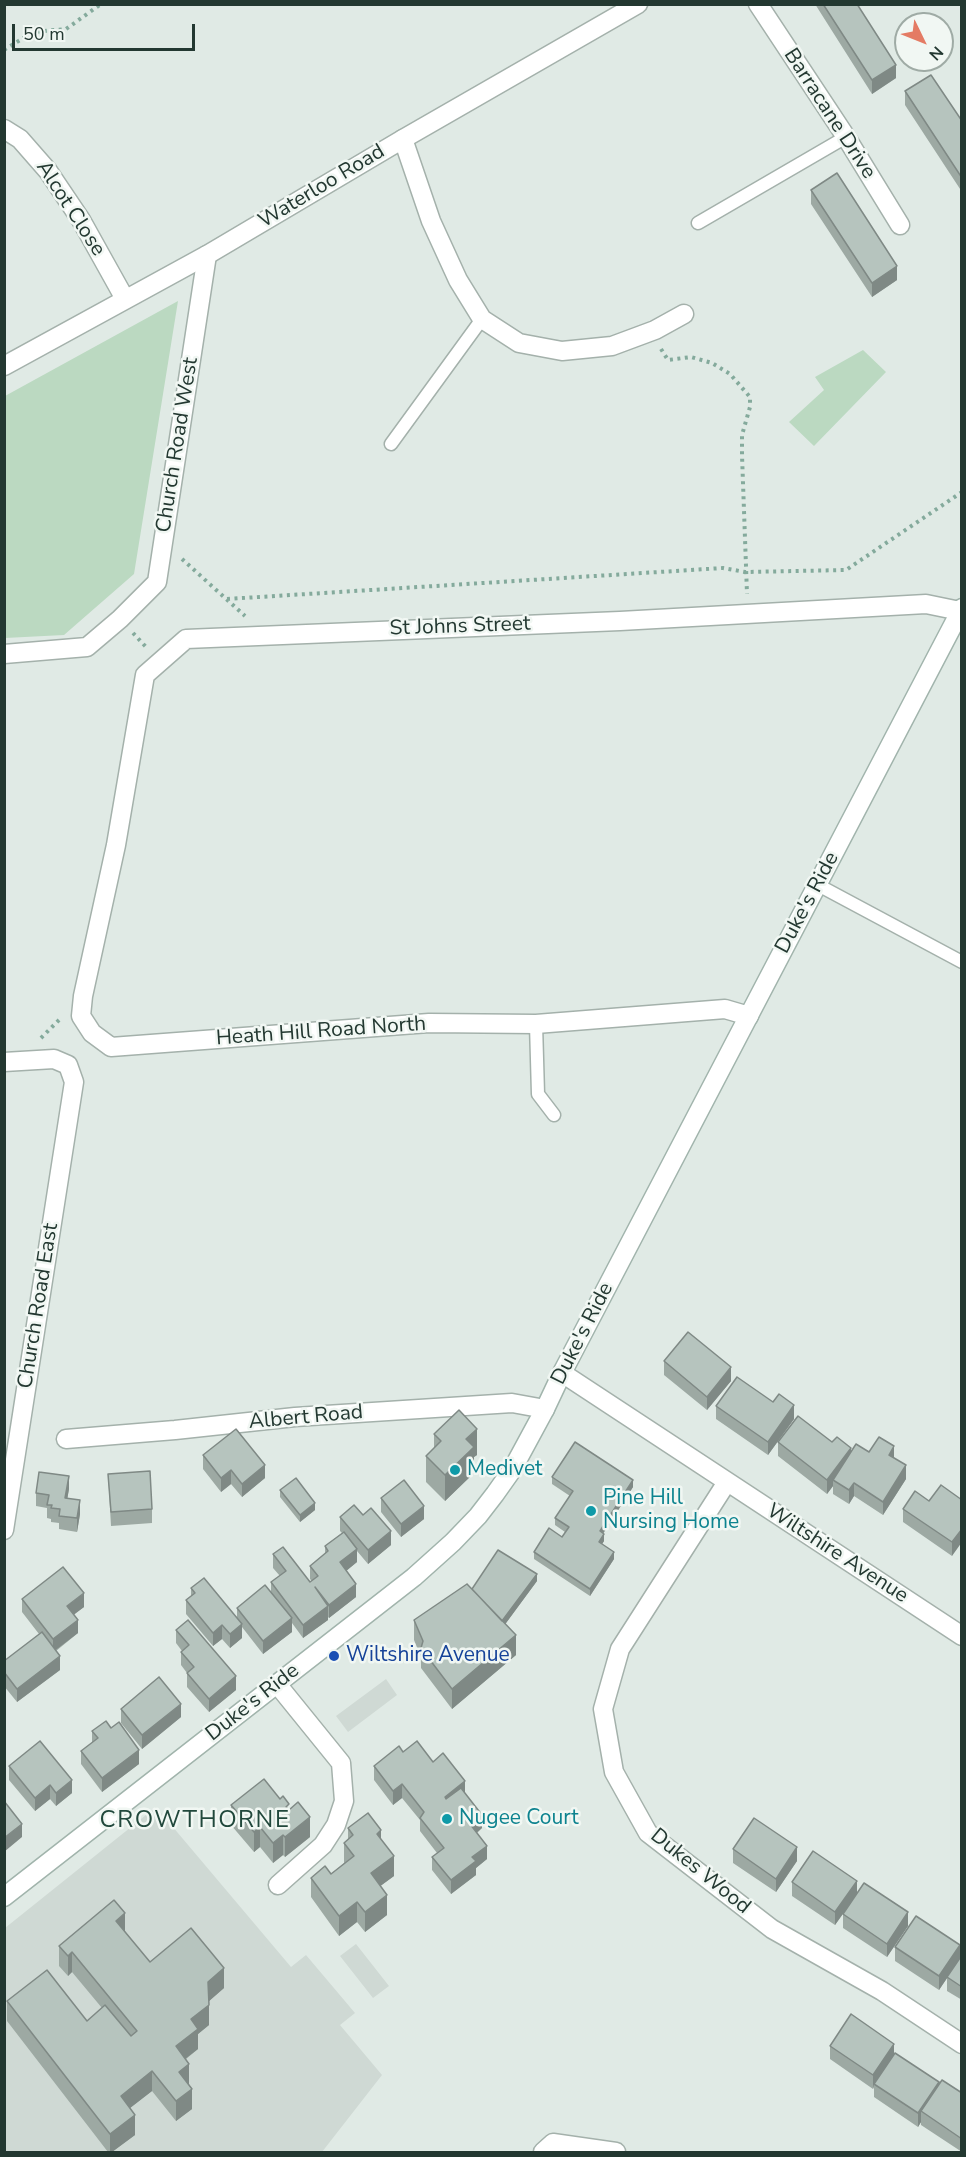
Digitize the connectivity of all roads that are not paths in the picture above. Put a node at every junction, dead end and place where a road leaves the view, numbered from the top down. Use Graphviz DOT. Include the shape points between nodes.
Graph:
graph roads {
  1 [pos="638,4"];
  2 [pos="758,4"];
  3 [pos="4,129"];
  4 [pos="846,137"];
  5 [pos="403,139"];
  6 [pos="698,223"];
  7 [pos="900,225"];
  8 [pos="207,255"];
  9 [pos="125,299"];
  10 [pos="684,314"];
  11 [pos="482,319"];
  12 [pos="4,366"];
  13 [pos="391,444"];
  14 [pos="961,610"];
  15 [pos="4,654"];
  16 [pos="116,845"];
  17 [pos="818,885"];
  18 [pos="962,962"];
  19 [pos="749,1016"];
  20 [pos="536,1023"];
  21 [pos="11,1062"];
  22 [pos="554,1115"];
  23 [pos="562,1373"];
  24 [pos="545,1409"];
  25 [pos="66,1439"];
  26 [pos="11,1441"];
  27 [pos="727,1482"];
  28 [pos="4,1530"];
  29 [pos="962,1636"];
  30 [pos="277,1684"];
  31 [pos="278,1885"];
  32 [pos="4,1896"];
  33 [pos="962,2044"];
  34 [pos="543,2152"];
  35 [pos="616,2152"];
  1 -- 5 [label="street, Waterloo Road"];
  2 -- 4 [label="street, Barracane Drive"];
  3 -- 9 [label="street, Alcot Close" via="21,139 48,171 81,220"];
  4 -- 6 [label="lane"];
  4 -- 7 [label="street, Barracane Drive"];
  5 -- 8 [label="street, Waterloo Road"];
  5 -- 11 [label="street" via="431,221 458,280"];
  8 -- 9 [label="street, Waterloo Road"];
  8 -- 15 [label="street, Church Road West" via="157,582 87,647"];
  9 -- 12 [label="street, Waterloo Road"];
  10 -- 11 [label="street" via="612,346 562,351 519,343"];
  11 -- 13 [label="lane"];
  14 -- 16 [label="street, St Johns Street" via="926,604 186,639 145,675"];
  14 -- 17 [label="street, Duke's Ride"];
  16 -- 20 [label="street, Heath Hill Road North" via="81,1016 92,1033 111,1047 429,1023"];
  17 -- 18 [label="lane"];
  17 -- 19 [label="street, Duke's Ride"];
  19 -- 20 [label="street, Heath Hill Road North" via="725,1009"];
  19 -- 23 [label="street, Duke's Ride"];
  20 -- 22 [label="lane" via="538,1094"];
  21 -- 26 [label="street, Church Road East" via="54,1059 68,1065 74,1082"];
  23 -- 24 [label="street, Duke's Ride"];
  23 -- 27 [label="street, Wiltshire Avenue"];
  24 -- 25 [label="street, Albert Road" via="512,1403 295,1417"];
  24 -- 30 [label="street, Duke's Ride" via="512,1470 462,1534 414,1577"];
  26 -- 28 [label="street, Church Road East"];
  27 -- 29 [label="street, Wiltshire Avenue"];
  27 -- 33 [label="street, Dukes Wood" via="620,1649 603,1709 614,1772 648,1833 772,1929 882,1991"];
  30 -- 31 [label="street" via="341,1763 344,1801 336,1825 323,1845"];
  30 -- 32 [label="street, Duke's Ride"];
  34 -- 35 [label="street" via="553,2144"];
}
